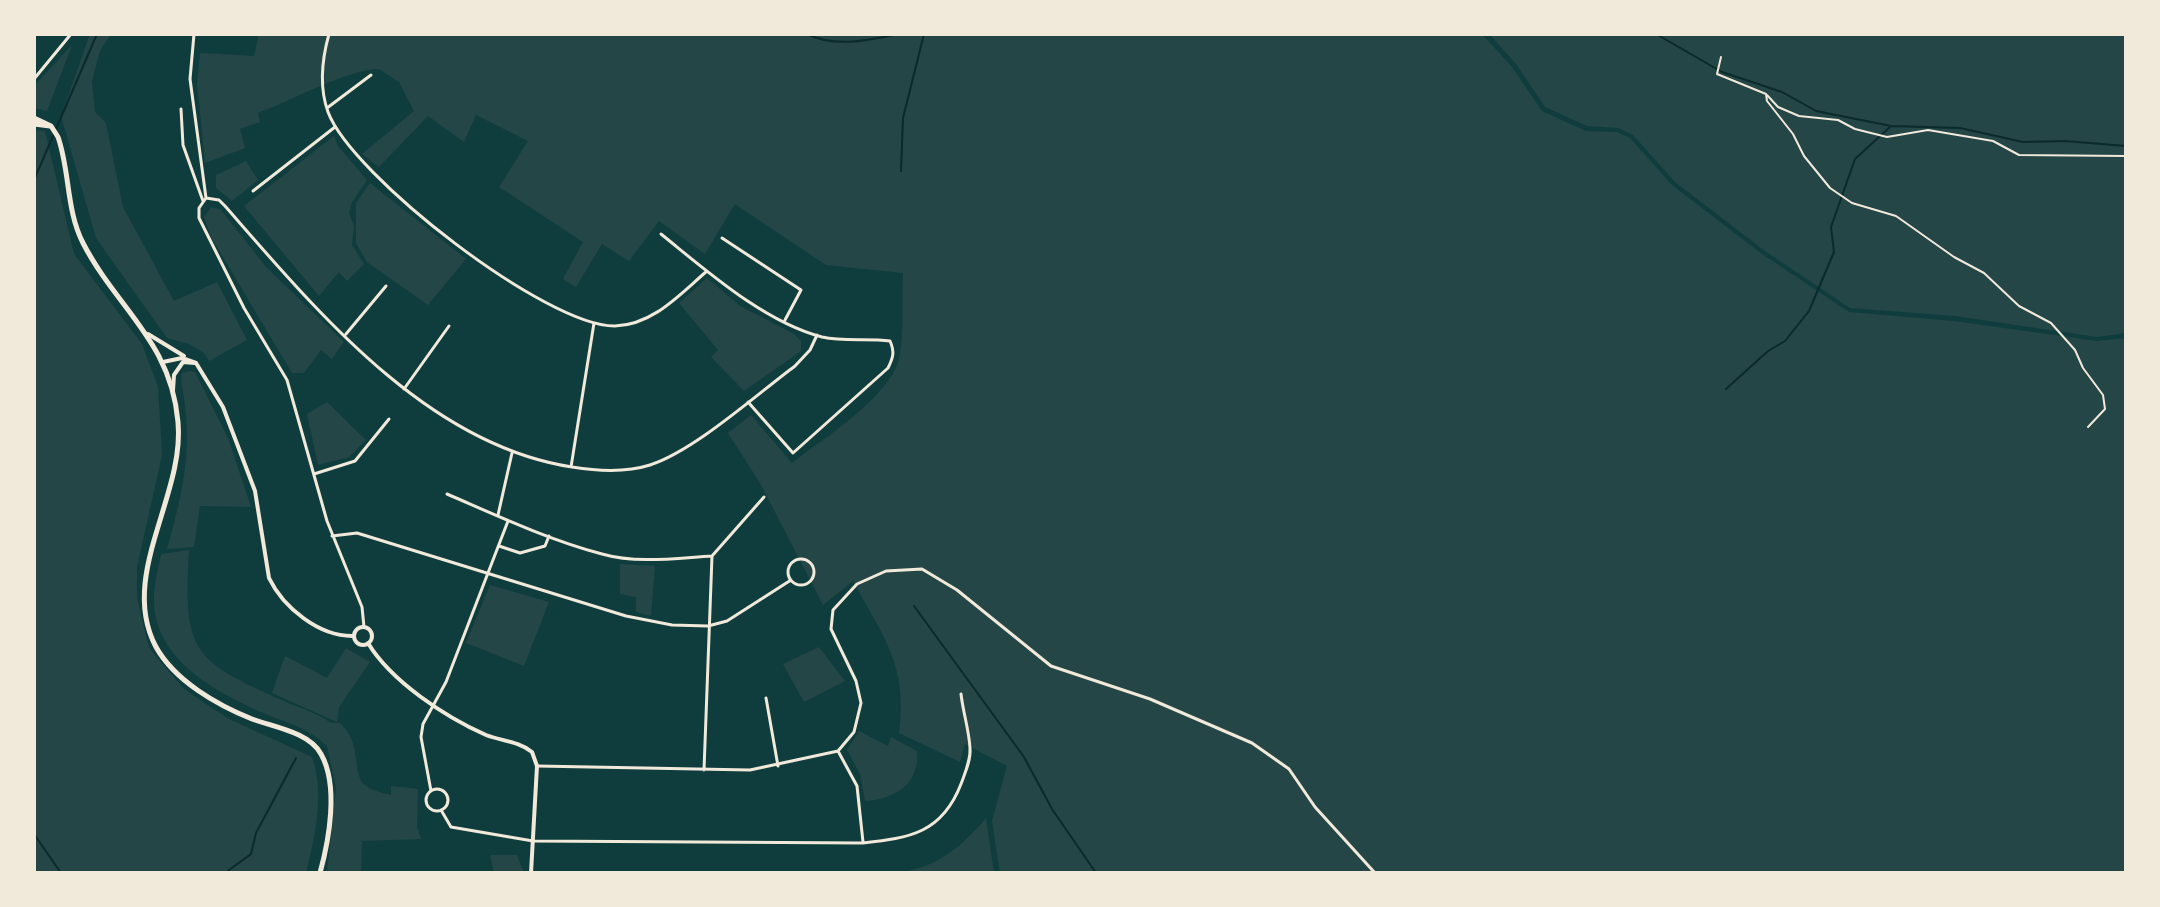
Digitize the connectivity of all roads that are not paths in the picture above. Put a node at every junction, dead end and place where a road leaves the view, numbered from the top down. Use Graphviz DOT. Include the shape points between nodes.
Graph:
graph roads {
  1 [pos="71,34"];
  2 [pos="194,34"];
  3 [pos="329,34"];
  4 [pos="371,75"];
  5 [pos="34,79"];
  6 [pos="327,108"];
  7 [pos="181,109"];
  8 [pos="34,118"];
  9 [pos="34,124"];
  10 [pos="51,126"];
  11 [pos="336,126"];
  12 [pos="253,191"];
  13 [pos="204,199"];
  14 [pos="661,234"];
  15 [pos="722,238"];
  16 [pos="707,271"];
  17 [pos="386,286"];
  18 [pos="785,320"];
  19 [pos="594,323"];
  20 [pos="449,326"];
  21 [pos="148,334"];
  22 [pos="346,334"];
  23 [pos="817,335"];
  24 [pos="190,359"];
  25 [pos="163,362"];
  26 [pos="196,363"];
  27 [pos="404,389"];
  28 [pos="173,393"];
  29 [pos="748,401"];
  30 [pos="389,419"];
  31 [pos="512,453"];
  32 [pos="571,467"];
  33 [pos="314,474"];
  34 [pos="447,494"];
  35 [pos="764,497"];
  36 [pos="498,516"];
  37 [pos="508,521"];
  38 [pos="332,536"];
  39 [pos="549,536"];
  40 [pos="499,546"];
  41 [pos="712,556"];
  42 [pos="488,575"];
  43 [pos="791,580"];
  44 [pos="708,626"];
  45 [pos="364,627"];
  46 [pos="354,636"];
  47 [pos="368,643"];
  48 [pos="961,694"];
  49 [pos="766,698"];
  50 [pos="436,705"];
  51 [pos="838,751"];
  52 [pos="537,766"];
  53 [pos="778,766"];
  54 [pos="704,770"];
  55 [pos="431,791"];
  56 [pos="441,810"];
  57 [pos="533,841"];
  58 [pos="863,843"];
  59 [pos="320,873"];
  60 [pos="531,873"];
  61 [pos="1375,873"];
  1 -- 5 [label="street"];
  2 -- 13 [label="street" via="190,79"];
  3 -- 6 [label="street" via="322,79"];
  4 -- 6 [label="street"];
  6 -- 11 [label="street"];
  7 -- 13 [label="street" via="183,145"];
  8 -- 10 [label="main road"];
  9 -- 10 [label="main road"];
  10 -- 21 [label="main road" via="83,243"];
  11 -- 12 [label="street"];
  11 -- 19 [label="street" via="371,171 455,245"];
  13 -- 22 [label="street" via="219,200"];
  13 -- 33 [label="street" via="199,218 287,380"];
  14 -- 16 [label="street"];
  15 -- 18 [label="street" via="801,290"];
  16 -- 18 [label="street"];
  16 -- 19 [label="street" via="640,322"];
  17 -- 22 [label="street"];
  18 -- 23 [label="street"];
  19 -- 32 [label="street"];
  20 -- 27 [label="street"];
  21 -- 24 [label="street"];
  21 -- 25 [label="main road"];
  22 -- 27 [label="street"];
  23 -- 29 [label="street" via="804,358"];
  23 -- 29 [label="street" via="890,341 894,356 872,384 793,453"];
  24 -- 25 [label="street"];
  24 -- 26 [label="street"];
  25 -- 28 [label="main road"];
  26 -- 28 [label="street" via="178,366"];
  26 -- 46 [label="street" via="223,407 247,464 276,593 303,617"];
  27 -- 31 [label="street" via="446,420"];
  28 -- 59 [label="main road" via="178,457 148,575 146,621 166,662 190,684 248,717 305,739 321,753 330,816"];
  29 -- 32 [label="street" via="653,465 622,471"];
  30 -- 33 [label="street" via="355,461"];
  31 -- 32 [label="street"];
  31 -- 36 [label="street"];
  33 -- 38 [label="street"];
  34 -- 36 [label="street"];
  35 -- 41 [label="street"];
  36 -- 37 [label="street"];
  37 -- 39 [label="street"];
  37 -- 40 [label="street"];
  38 -- 42 [label="street" via="357,533"];
  38 -- 45 [label="street" via="362,607"];
  39 -- 40 [label="street" via="545,546 529,552"];
  39 -- 41 [label="street" via="604,555 657,560"];
  40 -- 42 [label="street"];
  41 -- 44 [label="street"];
  42 -- 44 [label="street" via="650,622"];
  42 -- 50 [label="street"];
  43 -- 43 [label="street" via="807,584 814,576 812,565 796,560 789,571"];
  43 -- 44 [label="street" via="741,615"];
  44 -- 54 [label="street"];
  45 -- 46 [label="street"];
  45 -- 47 [label="street" via="371,632"];
  46 -- 47 [label="street" via="357,643"];
  47 -- 50 [label="street" via="401,681"];
  48 -- 58 [label="street" via="970,749 955,799 917,835"];
  49 -- 53 [label="street"];
  50 -- 52 [label="street" via="482,733 526,747"];
  50 -- 55 [label="street" via="421,737"];
  51 -- 53 [label="street"];
  51 -- 58 [label="street" via="857,786"];
  51 -- 61 [label="street" via="854,732 861,703 831,629 838,600 857,584 900,569 932,573 1051,666 1150,699 1252,743 1289,769 1315,807"];
  52 -- 54 [label="street"];
  52 -- 57 [label="street"];
  53 -- 54 [label="street"];
  55 -- 56 [label="street" via="427,803"];
  55 -- 56 [label="street" via="446,794"];
  56 -- 57 [label="street" via="451,827"];
  57 -- 58 [label="street"];
  57 -- 60 [label="street"];
}
